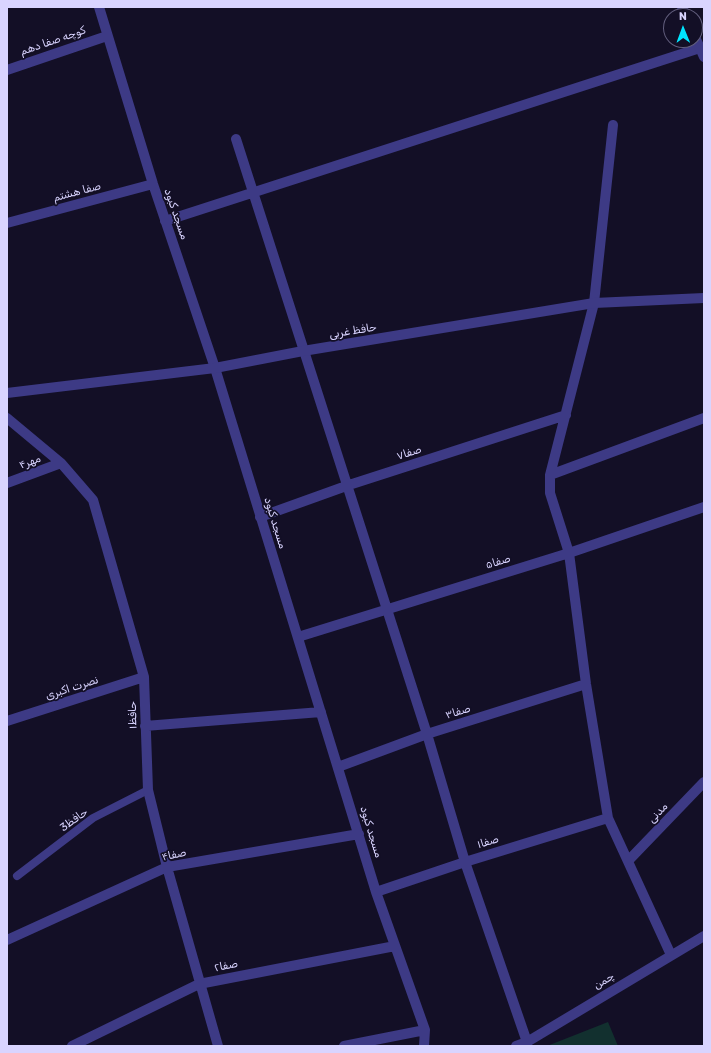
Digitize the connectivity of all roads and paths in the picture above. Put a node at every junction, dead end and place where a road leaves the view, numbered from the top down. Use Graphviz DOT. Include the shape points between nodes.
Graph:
graph roads {
  1 [pos="99,7"];
  2 [pos="107,36"];
  3 [pos="702,52"];
  4 [pos="7,70"];
  5 [pos="613,126"];
  6 [pos="236,139"];
  7 [pos="153,184"];
  8 [pos="253,193"];
  9 [pos="166,221"];
  10 [pos="7,223"];
  11 [pos="704,298"];
  12 [pos="594,303"];
  13 [pos="303,351"];
  14 [pos="215,368"];
  15 [pos="7,394"];
  16 [pos="566,415"];
  17 [pos="7,418"];
  18 [pos="704,418"];
  19 [pos="61,463"];
  20 [pos="550,475"];
  21 [pos="7,483"];
  22 [pos="348,485"];
  23 [pos="704,507"];
  24 [pos="260,517"];
  25 [pos="569,553"];
  26 [pos="388,609"];
  27 [pos="298,637"];
  28 [pos="144,677"];
  29 [pos="586,684"];
  30 [pos="321,712"];
  31 [pos="7,721"];
  32 [pos="145,726"];
  33 [pos="428,734"];
  34 [pos="338,767"];
  35 [pos="704,782"];
  36 [pos="148,790"];
  37 [pos="608,818"];
  38 [pos="359,834"];
  39 [pos="628,861"];
  40 [pos="465,862"];
  41 [pos="167,867"];
  42 [pos="17,876"];
  43 [pos="376,892"];
  44 [pos="704,936"];
  45 [pos="7,940"];
  46 [pos="395,946"];
  47 [pos="671,955"];
  48 [pos="199,984"];
  49 [pos="425,1030"];
  50 [pos="527,1042"];
  51 [pos="72,1046"];
  52 [pos="218,1046"];
  53 [pos="344,1046"];
  54 [pos="424,1046"];
  55 [pos="516,1046"];
  1 -- 2 [label="street, مسجد کبود"];
  2 -- 4 [label="street, کوچه صفا دهم"];
  2 -- 7 [label="street, مسجد کبود"];
  3 -- 8 [label="street"];
  5 -- 12 [label="street"];
  6 -- 8 [label="street"];
  7 -- 9 [label="street, مسجد کبود"];
  7 -- 10 [label="street, صفا هشتم"];
  8 -- 9 [label="street"];
  8 -- 13 [label="street"];
  9 -- 14 [label="street, مسجد کبود"];
  11 -- 12 [label="street, حافظ غربی"];
  12 -- 13 [label="street, حافظ غربی"];
  12 -- 16 [label="street"];
  13 -- 14 [label="street, حافظ غربی"];
  13 -- 22 [label="street"];
  14 -- 15 [label="street, حافظ غربی"];
  14 -- 24 [label="street, مسجد کبود"];
  16 -- 20 [label="street"];
  16 -- 22 [label="street, صفا۷"];
  17 -- 19 [label="street, حافظ۱"];
  18 -- 20 [label="street"];
  19 -- 21 [label="street, مهر۴"];
  19 -- 28 [label="street, حافظ۱" via="93,500"];
  20 -- 25 [label="street" via="550,493"];
  22 -- 24 [label="street, صفا۷"];
  22 -- 26 [label="street"];
  23 -- 25 [label="street, صفا۵"];
  24 -- 27 [label="street, مسجد کبود"];
  25 -- 26 [label="street, صفا۵"];
  25 -- 29 [label="street"];
  26 -- 27 [label="street, صفا۵"];
  26 -- 33 [label="street"];
  27 -- 30 [label="street, مسجد کبود"];
  28 -- 31 [label="street, نصرت اکبری"];
  28 -- 32 [label="street, حافظ۱"];
  29 -- 33 [label="street, صفا۳"];
  29 -- 37 [label="street"];
  30 -- 32 [label="street"];
  30 -- 34 [label="street, مسجد کبود"];
  32 -- 36 [label="street, حافظ۱"];
  33 -- 34 [label="street, صفا۳"];
  33 -- 40 [label="street"];
  34 -- 38 [label="street, مسجد کبود"];
  35 -- 39 [label="street, مدنی"];
  36 -- 41 [label="street, حافظ۱"];
  36 -- 42 [label="lane, حافظ3" via="93,818"];
  37 -- 39 [label="street"];
  37 -- 40 [label="street, صفا۱"];
  38 -- 41 [label="street, صفا۴"];
  38 -- 43 [label="street, مسجد کبود"];
  39 -- 47 [label="street"];
  40 -- 43 [label="street, صفا۱"];
  40 -- 50 [label="street"];
  41 -- 45 [label="street, صفا۴"];
  41 -- 48 [label="street, حافظ۱"];
  43 -- 46 [label="street, مسجد کبود"];
  44 -- 47 [label="street, چمن"];
  46 -- 48 [label="street, صفا۲"];
  46 -- 49 [label="street, مسجد کبود"];
  47 -- 50 [label="street, چمن"];
  48 -- 51 [label="street, صفا۲"];
  48 -- 52 [label="street, حافظ۱"];
  49 -- 53 [label="street"];
  49 -- 54 [label="street, مسجد کبود"];
  50 -- 55 [label="street, چمن"];
}
